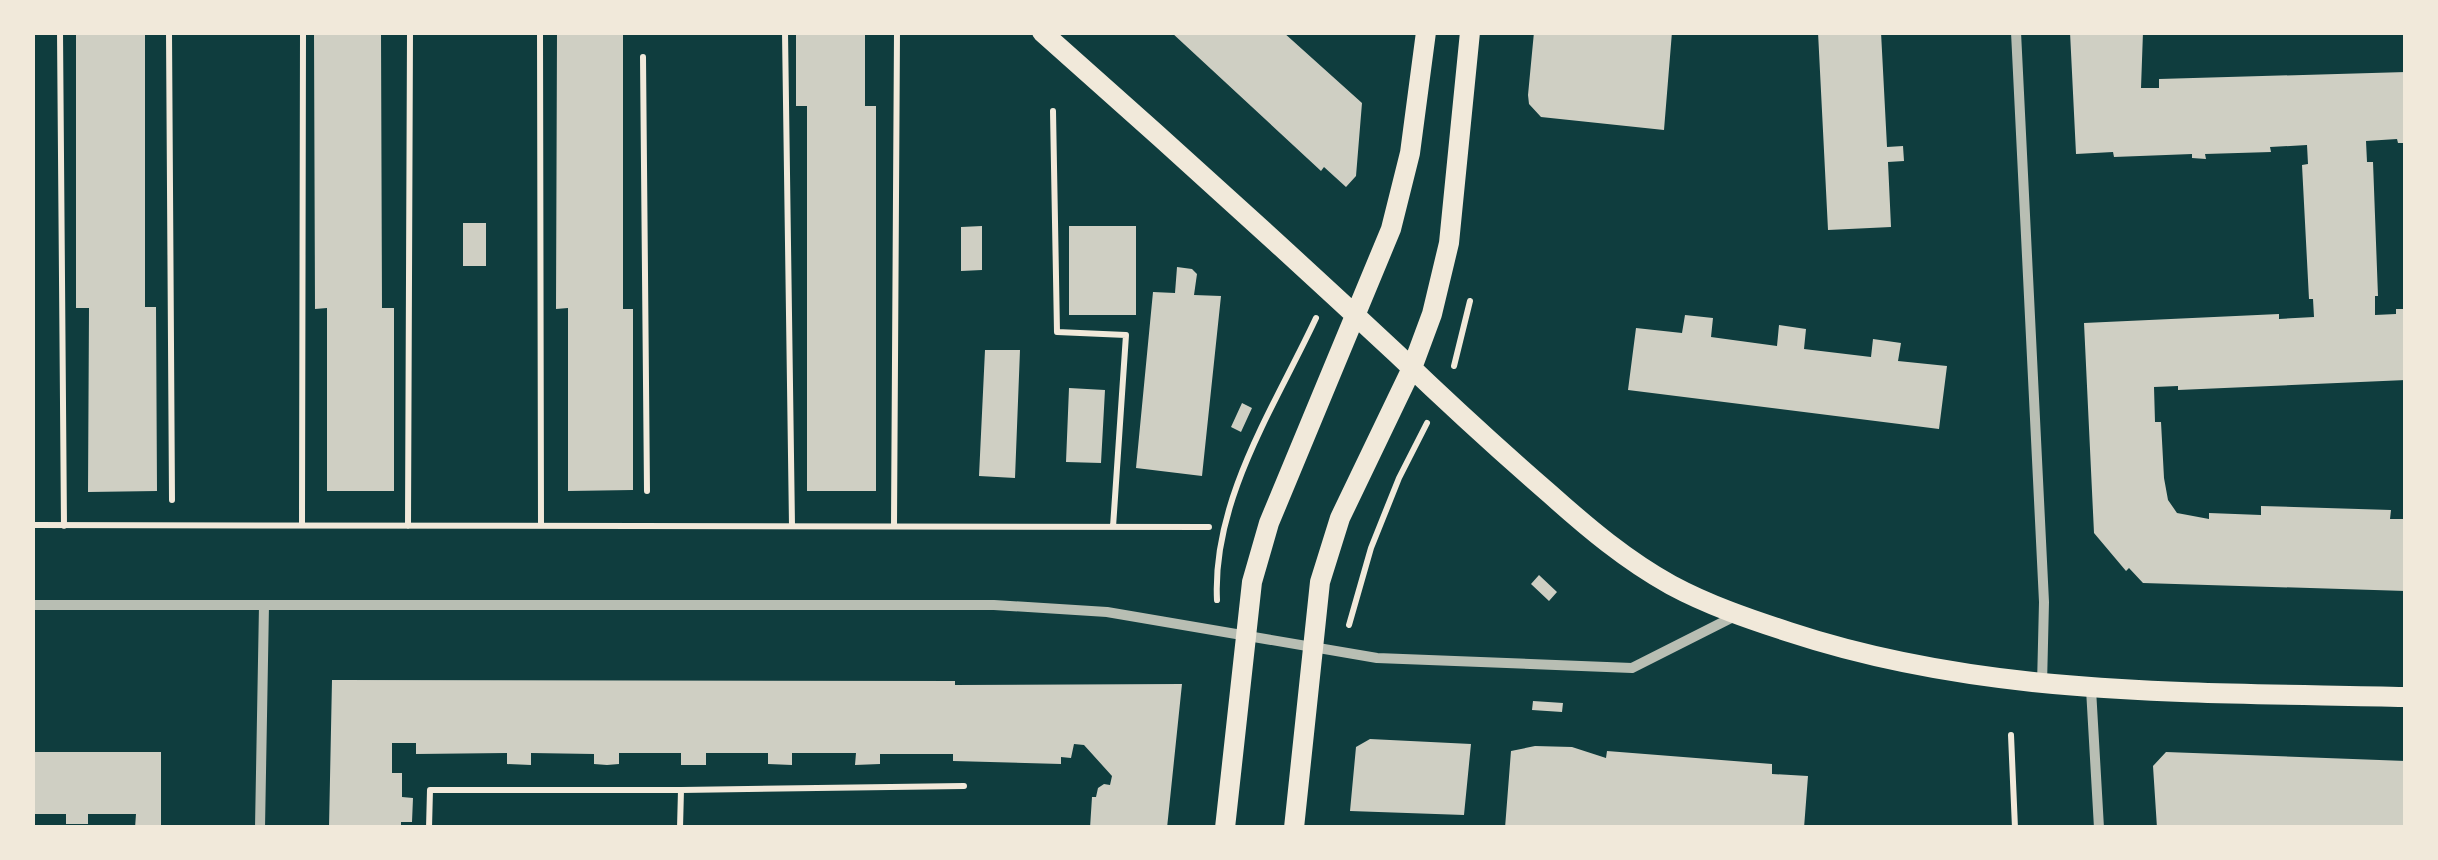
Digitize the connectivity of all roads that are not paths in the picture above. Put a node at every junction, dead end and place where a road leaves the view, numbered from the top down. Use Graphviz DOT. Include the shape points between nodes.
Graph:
graph roads {
  1 [pos="1042,32"];
  2 [pos="1426,32"];
  3 [pos="1470,32"];
  4 [pos="2016,32"];
  5 [pos="1356,316"];
  6 [pos="1412,368"];
  7 [pos="264,604"];
  8 [pos="32,605"];
  9 [pos="1737,615"];
  10 [pos="1246,636"];
  11 [pos="1313,648"];
  12 [pos="2042,685"];
  13 [pos="2091,689"];
  14 [pos="2406,697"];
  15 [pos="260,828"];
  16 [pos="1225,828"];
  17 [pos="1294,828"];
  18 [pos="2098,828"];
  1 -- 5 [label="main road"];
  2 -- 5 [label="main road" via="1410,154 1391,229"];
  3 -- 6 [label="main road" via="1450,243"];
  4 -- 12 [label="street" via="2044,602"];
  5 -- 6 [label="main road"];
  5 -- 10 [label="main road" via="1269,523"];
  6 -- 9 [label="main road" via="1612,548 1672,586"];
  6 -- 11 [label="main road" via="1340,518 1320,582"];
  7 -- 8 [label="street"];
  7 -- 10 [label="street" via="994,605 1107,612"];
  7 -- 15 [label="street"];
  9 -- 11 [label="street" via="1632,668 1377,658"];
  9 -- 12 [label="main road" via="1885,660"];
  10 -- 11 [label="street"];
  10 -- 16 [label="main road"];
  11 -- 17 [label="main road"];
  12 -- 13 [label="main road"];
  13 -- 14 [label="main road"];
  13 -- 18 [label="street"];
}
